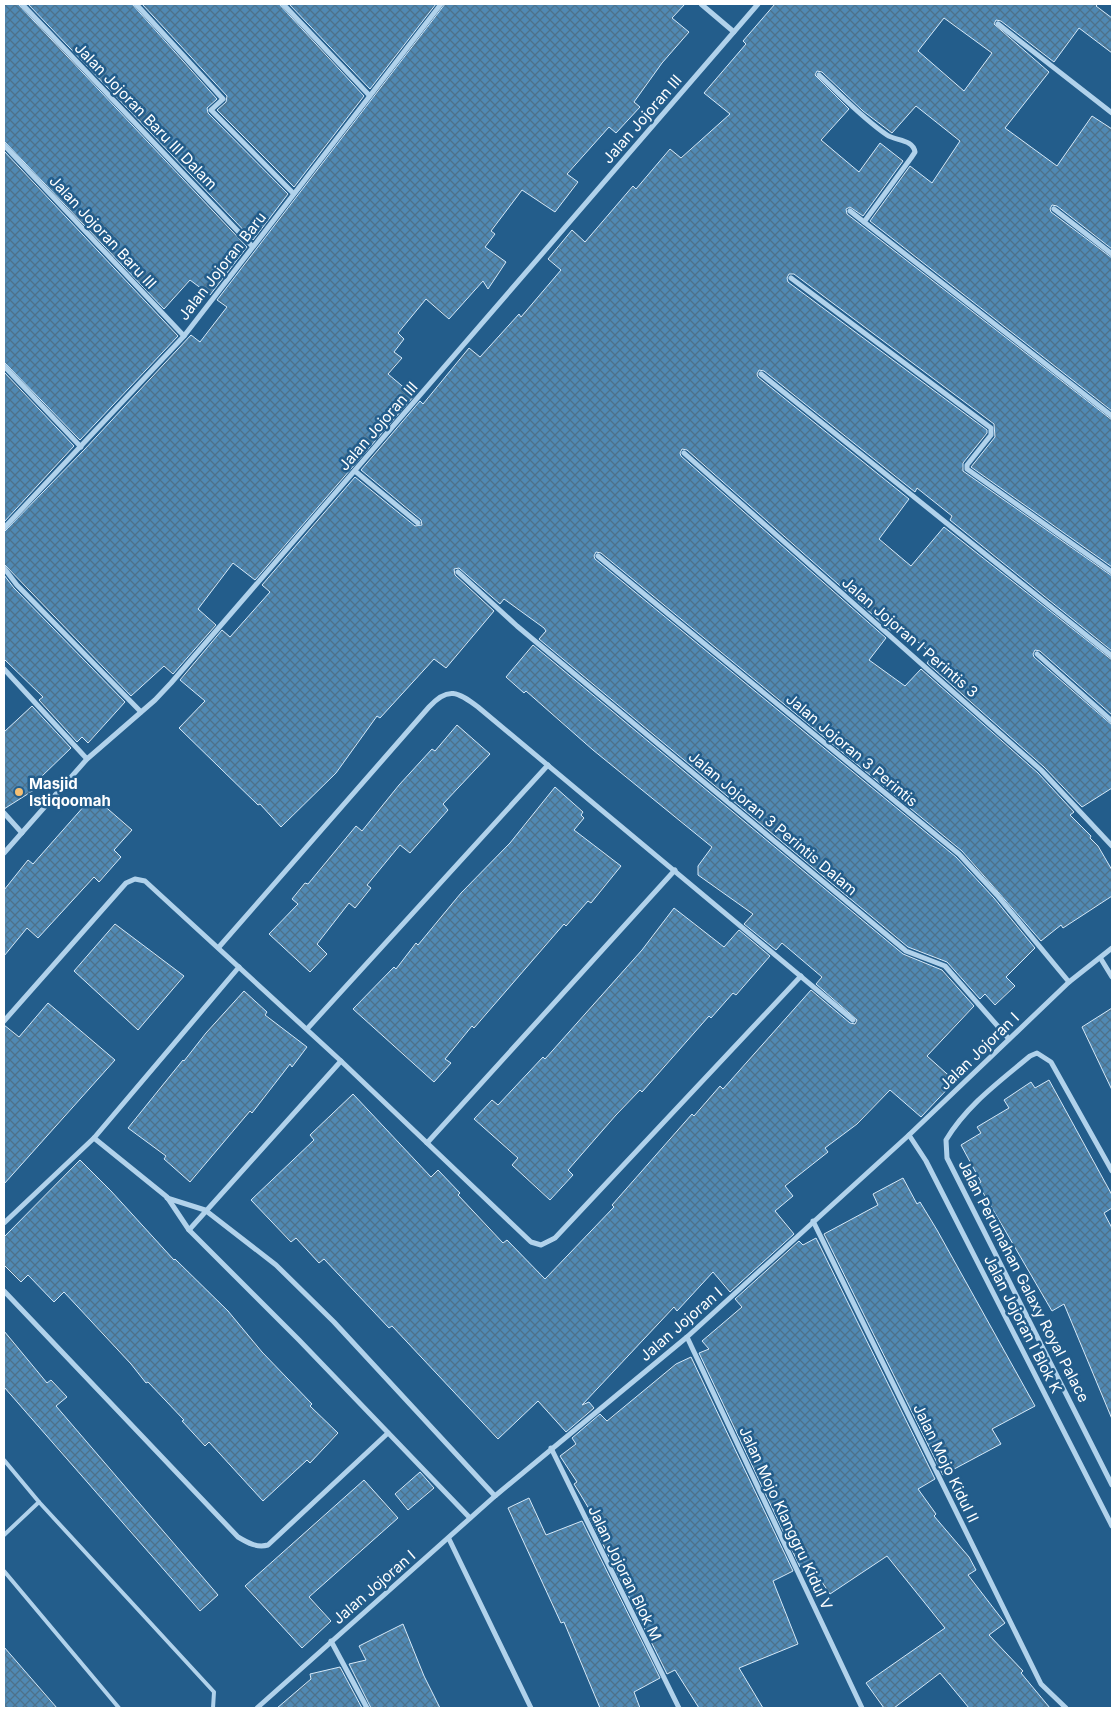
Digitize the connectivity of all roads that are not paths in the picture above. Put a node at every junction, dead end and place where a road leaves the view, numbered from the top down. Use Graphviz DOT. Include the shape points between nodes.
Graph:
graph roads {
  1 [pos="22,4"];
  2 [pos="136,4"];
  3 [pos="284,4"];
  4 [pos="441,4"];
  5 [pos="702,4"];
  6 [pos="758,4"];
  7 [pos="998,24"];
  8 [pos="734,32"];
  9 [pos="819,75"];
  10 [pos="369,95"];
  11 [pos="1112,113"];
  12 [pos="4,145"];
  13 [pos="293,193"];
  14 [pos="1054,209"];
  15 [pos="850,211"];
  16 [pos="864,222"];
  17 [pos="252,246"];
  18 [pos="1112,254"];
  19 [pos="791,278"];
  20 [pos="184,336"];
  21 [pos="4,366"];
  22 [pos="760,374"];
  23 [pos="1112,416"];
  24 [pos="81,447"];
  25 [pos="684,453"];
  26 [pos="355,471"];
  27 [pos="418,523"];
  28 [pos="4,528"];
  29 [pos="598,556"];
  30 [pos="4,568"];
  31 [pos="458,572"];
  32 [pos="1112,572"];
  33 [pos="1037,654"];
  34 [pos="1112,656"];
  35 [pos="4,670"];
  36 [pos="141,712"];
  37 [pos="1112,720"];
  38 [pos="87,758"];
  39 [pos="548,765"];
  40 [pos="4,814"];
  41 [pos="22,833"];
  42 [pos="1112,846"];
  43 [pos="4,853"];
  44 [pos="675,870"];
  45 [pos="219,948"];
  46 [pos="1112,948"];
  47 [pos="1101,959"];
  48 [pos="239,967"];
  49 [pos="801,976"];
  50 [pos="1112,977"];
  51 [pos="1069,982"];
  52 [pos="853,1020"];
  53 [pos="4,1022"];
  54 [pos="307,1030"];
  55 [pos="1009,1039"];
  56 [pos="341,1061"];
  57 [pos="909,1135"];
  58 [pos="94,1138"];
  59 [pos="427,1143"];
  60 [pos="1112,1171"];
  61 [pos="167,1198"];
  62 [pos="205,1210"];
  63 [pos="813,1221"];
  64 [pos="4,1223"];
  65 [pos="189,1230"];
  66 [pos="4,1291"];
  67 [pos="687,1338"];
  68 [pos="388,1433"];
  69 [pos="551,1448"];
  70 [pos="4,1460"];
  71 [pos="1112,1485"];
  72 [pos="495,1496"];
  73 [pos="39,1502"];
  74 [pos="470,1518"];
  75 [pos="1112,1526"];
  76 [pos="4,1535"];
  77 [pos="449,1539"];
  78 [pos="4,1571"];
  79 [pos="331,1641"];
  80 [pos="119,1708"];
  81 [pos="213,1708"];
  82 [pos="257,1708"];
  83 [pos="367,1708"];
  84 [pos="531,1708"];
  85 [pos="679,1708"];
  86 [pos="862,1708"];
  87 [pos="1066,1708"];
  1 -- 17 [label="street, Jalan Jojoran Baru III Dalam"];
  2 -- 13 [label="street" via="223,99 211,110"];
  3 -- 10 [label="street"];
  4 -- 10 [label="street, Jalan Jojoran Baru"];
  5 -- 8 [label="street"];
  6 -- 8 [label="street, Jalan Jojoran III"];
  7 -- 11 [label="street"];
  8 -- 26 [label="street, Jalan Jojoran III"];
  9 -- 16 [label="street" via="887,135 910,143 914,148 911,158"];
  10 -- 13 [label="street, Jalan Jojoran Baru"];
  12 -- 20 [label="street, Jalan Jojoran Baru III"];
  13 -- 17 [label="street, Jalan Jojoran Baru"];
  14 -- 18 [label="street"];
  15 -- 16 [label="street"];
  16 -- 23 [label="street"];
  17 -- 20 [label="street, Jalan Jojoran Baru"];
  19 -- 32 [label="street" via="991,428 991,435 967,465 968,470"];
  20 -- 24 [label="street, Jalan Jojoran Baru"];
  21 -- 24 [label="street"];
  22 -- 34 [label="street"];
  24 -- 28 [label="street, Jalan Jojoran Baru"];
  25 -- 42 [label="street, Jalan Jojoran I Perintis 3" via="1041,770"];
  26 -- 27 [label="street"];
  26 -- 36 [label="street, Jalan Jojoran III" via="171,683"];
  29 -- 51 [label="street, Jalan Jojoran 3 Perintis" via="959,854"];
  30 -- 36 [label="street" via="16,585"];
  31 -- 55 [label="street, Jalan Jojoran 3 Perintis Dalam" via="517,626 906,951 945,966"];
  33 -- 37 [label="street"];
  35 -- 38 [label="street"];
  36 -- 38 [label="street, Jalan Jojoran III"];
  38 -- 41 [label="street, Jalan Jojoran III"];
  39 -- 44 [label="street"];
  39 -- 45 [label="street" via="464,697 451,693 441,696"];
  39 -- 54 [label="street"];
  40 -- 41 [label="street"];
  41 -- 43 [label="street, Jalan Jojoran III"];
  44 -- 49 [label="street"];
  44 -- 59 [label="street"];
  45 -- 48 [label="street"];
  45 -- 53 [label="street" via="152,886 145,881 131,880"];
  46 -- 47 [label="street, Jalan Jojoran I"];
  47 -- 50 [label="street"];
  47 -- 51 [label="street, Jalan Jojoran I"];
  48 -- 54 [label="street"];
  48 -- 58 [label="street"];
  49 -- 52 [label="street"];
  49 -- 59 [label="street" via="549,1243 538,1245 531,1242"];
  51 -- 55 [label="street, Jalan Jojoran I"];
  54 -- 56 [label="street"];
  55 -- 57 [label="street, Jalan Jojoran I"];
  56 -- 59 [label="street"];
  56 -- 62 [label="street"];
  57 -- 63 [label="street, Jalan Jojoran I"];
  57 -- 75 [label="street, Jalan Jojoran I Blok K" via="926,1161"];
  58 -- 61 [label="street"];
  58 -- 64 [label="street"];
  60 -- 71 [label="street, Jalan Perumahan Galaxy Royal Palace" via="1051,1062 1037,1053 985,1093 965,1113 946,1140 947,1158"];
  61 -- 62 [label="street"];
  61 -- 65 [label="street"];
  62 -- 65 [label="street"];
  62 -- 72 [label="street" via="276,1265 334,1322"];
  63 -- 67 [label="street, Jalan Jojoran I"];
  63 -- 87 [label="street, Jalan Mojo Kidul II" via="1042,1684"];
  65 -- 68 [label="street"];
  66 -- 68 [label="street" via="238,1537 250,1544 268,1545"];
  67 -- 69 [label="street, Jalan Jojoran I"];
  67 -- 86 [label="street, Jalan Mojo Klanggru Kidul V"];
  68 -- 74 [label="street"];
  69 -- 72 [label="street, Jalan Jojoran I"];
  69 -- 85 [label="street, Jalan Jojoran Blok M"];
  70 -- 73 [label="lane"];
  72 -- 74 [label="street, Jalan Jojoran I"];
  73 -- 76 [label="lane"];
  73 -- 81 [label="lane" via="214,1692"];
  74 -- 77 [label="street, Jalan Jojoran I"];
  77 -- 79 [label="street, Jalan Jojoran I"];
  77 -- 84 [label="street"];
  78 -- 80 [label="lane"];
  79 -- 82 [label="street, Jalan Jojoran I"];
  79 -- 83 [label="street"];
}
